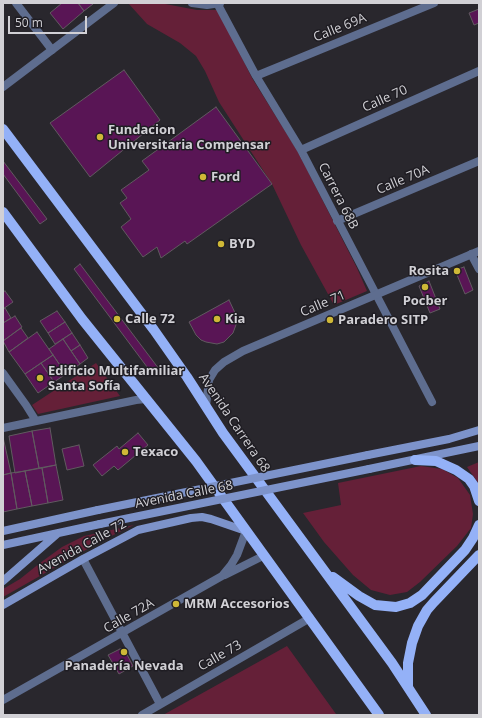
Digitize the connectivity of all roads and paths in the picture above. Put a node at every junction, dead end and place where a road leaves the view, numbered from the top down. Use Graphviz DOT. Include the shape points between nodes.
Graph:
graph roads {
  1 [pos="16,3"];
  2 [pos="114,3"];
  3 [pos="192,3"];
  4 [pos="218,3"];
  5 [pos="434,3"];
  6 [pos="52,50"];
  7 [pos="479,71"];
  8 [pos="256,76"];
  9 [pos="3,87"];
  10 [pos="3,129"];
  11 [pos="301,150"];
  12 [pos="479,161"];
  13 [pos="3,212"];
  14 [pos="337,221"];
  15 [pos="475,252"];
  16 [pos="479,269"];
  17 [pos="376,295"];
  18 [pos="3,373"];
  19 [pos="146,399"];
  20 [pos="432,402"];
  21 [pos="206,406"];
  22 [pos="36,421"];
  23 [pos="3,428"];
  24 [pos="479,430"];
  25 [pos="479,446"];
  26 [pos="415,460"];
  27 [pos="479,501"];
  28 [pos="479,525"];
  29 [pos="3,531"];
  30 [pos="246,531"];
  31 [pos="58,533"];
  32 [pos="3,546"];
  33 [pos="479,555"];
  34 [pos="263,556"];
  35 [pos="82,559"];
  36 [pos="324,570"];
  37 [pos="222,576"];
  38 [pos="3,581"];
  39 [pos="3,605"];
  40 [pos="310,618"];
  41 [pos="122,634"];
  42 [pos="408,687"];
  43 [pos="3,700"];
  44 [pos="160,704"];
  45 [pos="142,715"];
  46 [pos="379,715"];
  47 [pos="426,715"];
  1 -- 6 [label="street"];
  2 -- 6 [label="street"];
  3 -- 4 [label="street" via="207,6"];
  4 -- 8 [label="street, Carrera 68B"];
  5 -- 8 [label="street, Calle 69A"];
  6 -- 9 [label="street"];
  7 -- 11 [label="street, Calle 70"];
  8 -- 11 [label="street, Carrera 68B"];
  10 -- 21 [label="main road, Avenida Carrera 68" via="154,330"];
  11 -- 14 [label="street, Carrera 68B"];
  12 -- 14 [label="street, Calle 70A"];
  13 -- 19 [label="main road" via="82,319"];
  14 -- 17 [label="street, Carrera 68B"];
  15 -- 16 [label="street"];
  15 -- 17 [label="street, Calle 71"];
  17 -- 20 [label="street, Carrera 68B"];
  17 -- 21 [label="street, Calle 71" via="243,351 224,362 209,380"];
  18 -- 22 [label="street"];
  19 -- 22 [label="street"];
  19 -- 30 [label="main road" via="196,461"];
  21 -- 36 [label="main road, Avenida Carrera 68"];
  22 -- 23 [label="street"];
  24 -- 29 [label="main road, Avenida Calle 68, bridge" via="449,439"];
  25 -- 26 [label="main road"];
  26 -- 27 [label="main road" via="436,461 456,470 469,479"];
  26 -- 31 [label="main road, Avenida Calle 68, bridge"];
  28 -- 36 [label="main road" via="465,550 422,595 410,603 396,607 381,606 367,601"];
  30 -- 34 [label="main road"];
  30 -- 35 [label="main road, Avenida Calle 72" via="211,519 191,518 138,530"];
  30 -- 37 [label="street, Calle 72A" via="237,555"];
  31 -- 32 [label="main road, Avenida Calle 68"];
  31 -- 38 [label="main road, Avenida Calle 72"];
  33 -- 42 [label="main road" via="427,610 418,626 408,663"];
  34 -- 37 [label="street"];
  34 -- 40 [label="main road"];
  35 -- 39 [label="main road, Avenida Calle 72"];
  35 -- 41 [label="street"];
  36 -- 42 [label="main road, Avenida Carrera 68"];
  37 -- 41 [label="street, Calle 72A"];
  40 -- 44 [label="street, Calle 73"];
  40 -- 46 [label="main road"];
  41 -- 43 [label="street, Calle 72A"];
  41 -- 44 [label="street"];
  42 -- 47 [label="main road, Avenida Carrera 68"];
  44 -- 45 [label="street, Calle 73"];
}
